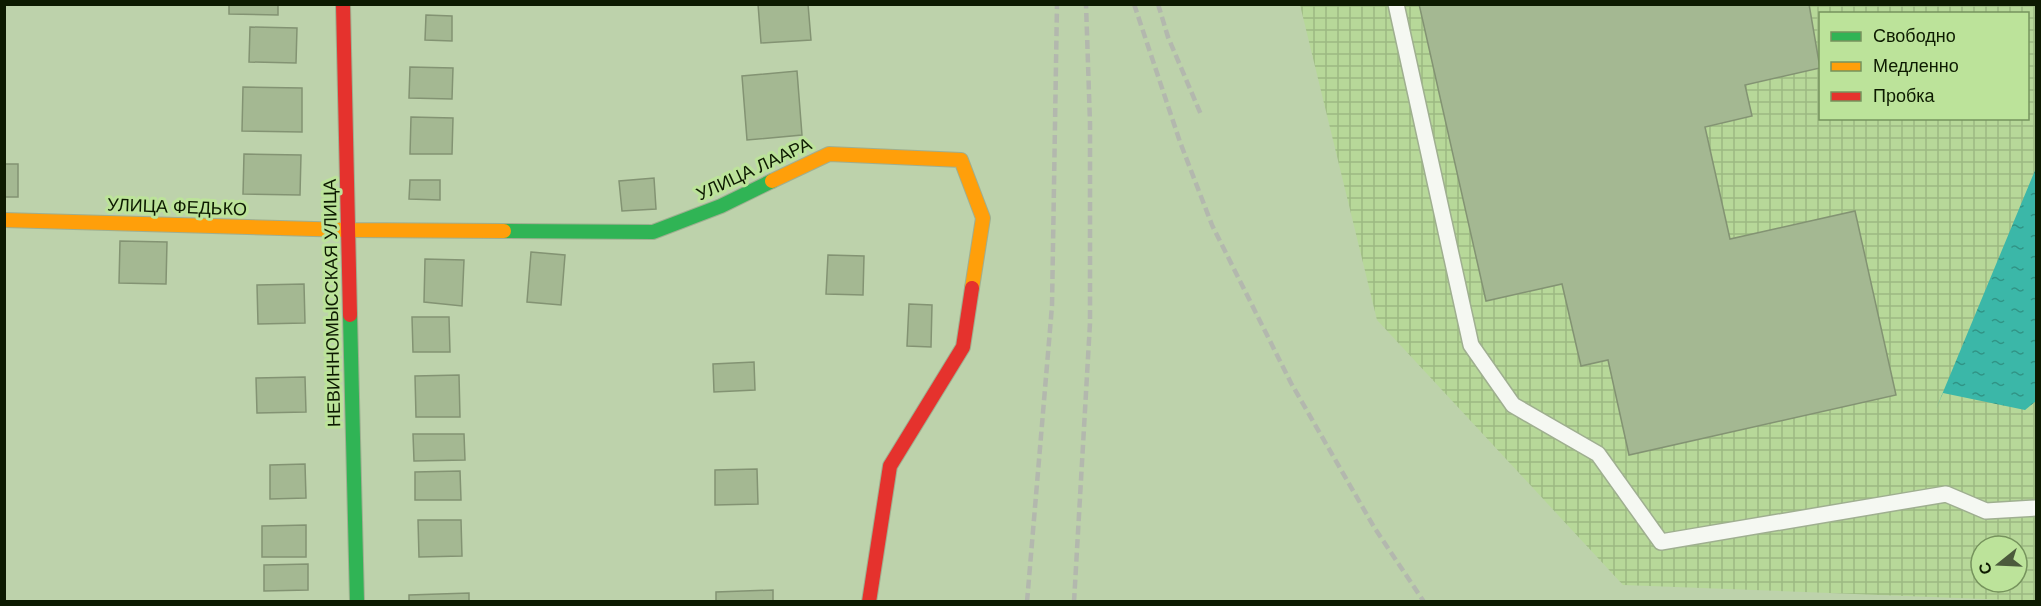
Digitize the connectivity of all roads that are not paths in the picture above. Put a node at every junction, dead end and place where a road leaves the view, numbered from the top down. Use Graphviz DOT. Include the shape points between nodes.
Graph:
graph roads {
  1 [pos="343,4"];
  2 [pos="1396,4"];
  3 [pos="4,220"];
  4 [pos="348,230"];
  5 [pos="2037,508"];
  6 [pos="357,602"];
  7 [pos="869,602"];
  1 -- 4 [label="street, НЕВИННОМЫССКАЯ УЛИЦА"];
  2 -- 5 [label="lane" via="1471,345 1513,405 1598,454 1661,542 1946,495 1986,511"];
  3 -- 4 [label="street, УЛИЦА ФЕДЬКО"];
  4 -- 6 [label="street, НЕВИННОМЫССКАЯ УЛИЦА"];
  4 -- 7 [label="street, УЛИЦА ЛААРА" via="653,232 721,206 829,154 961,160 983,218 963,347 890,466"];
}
